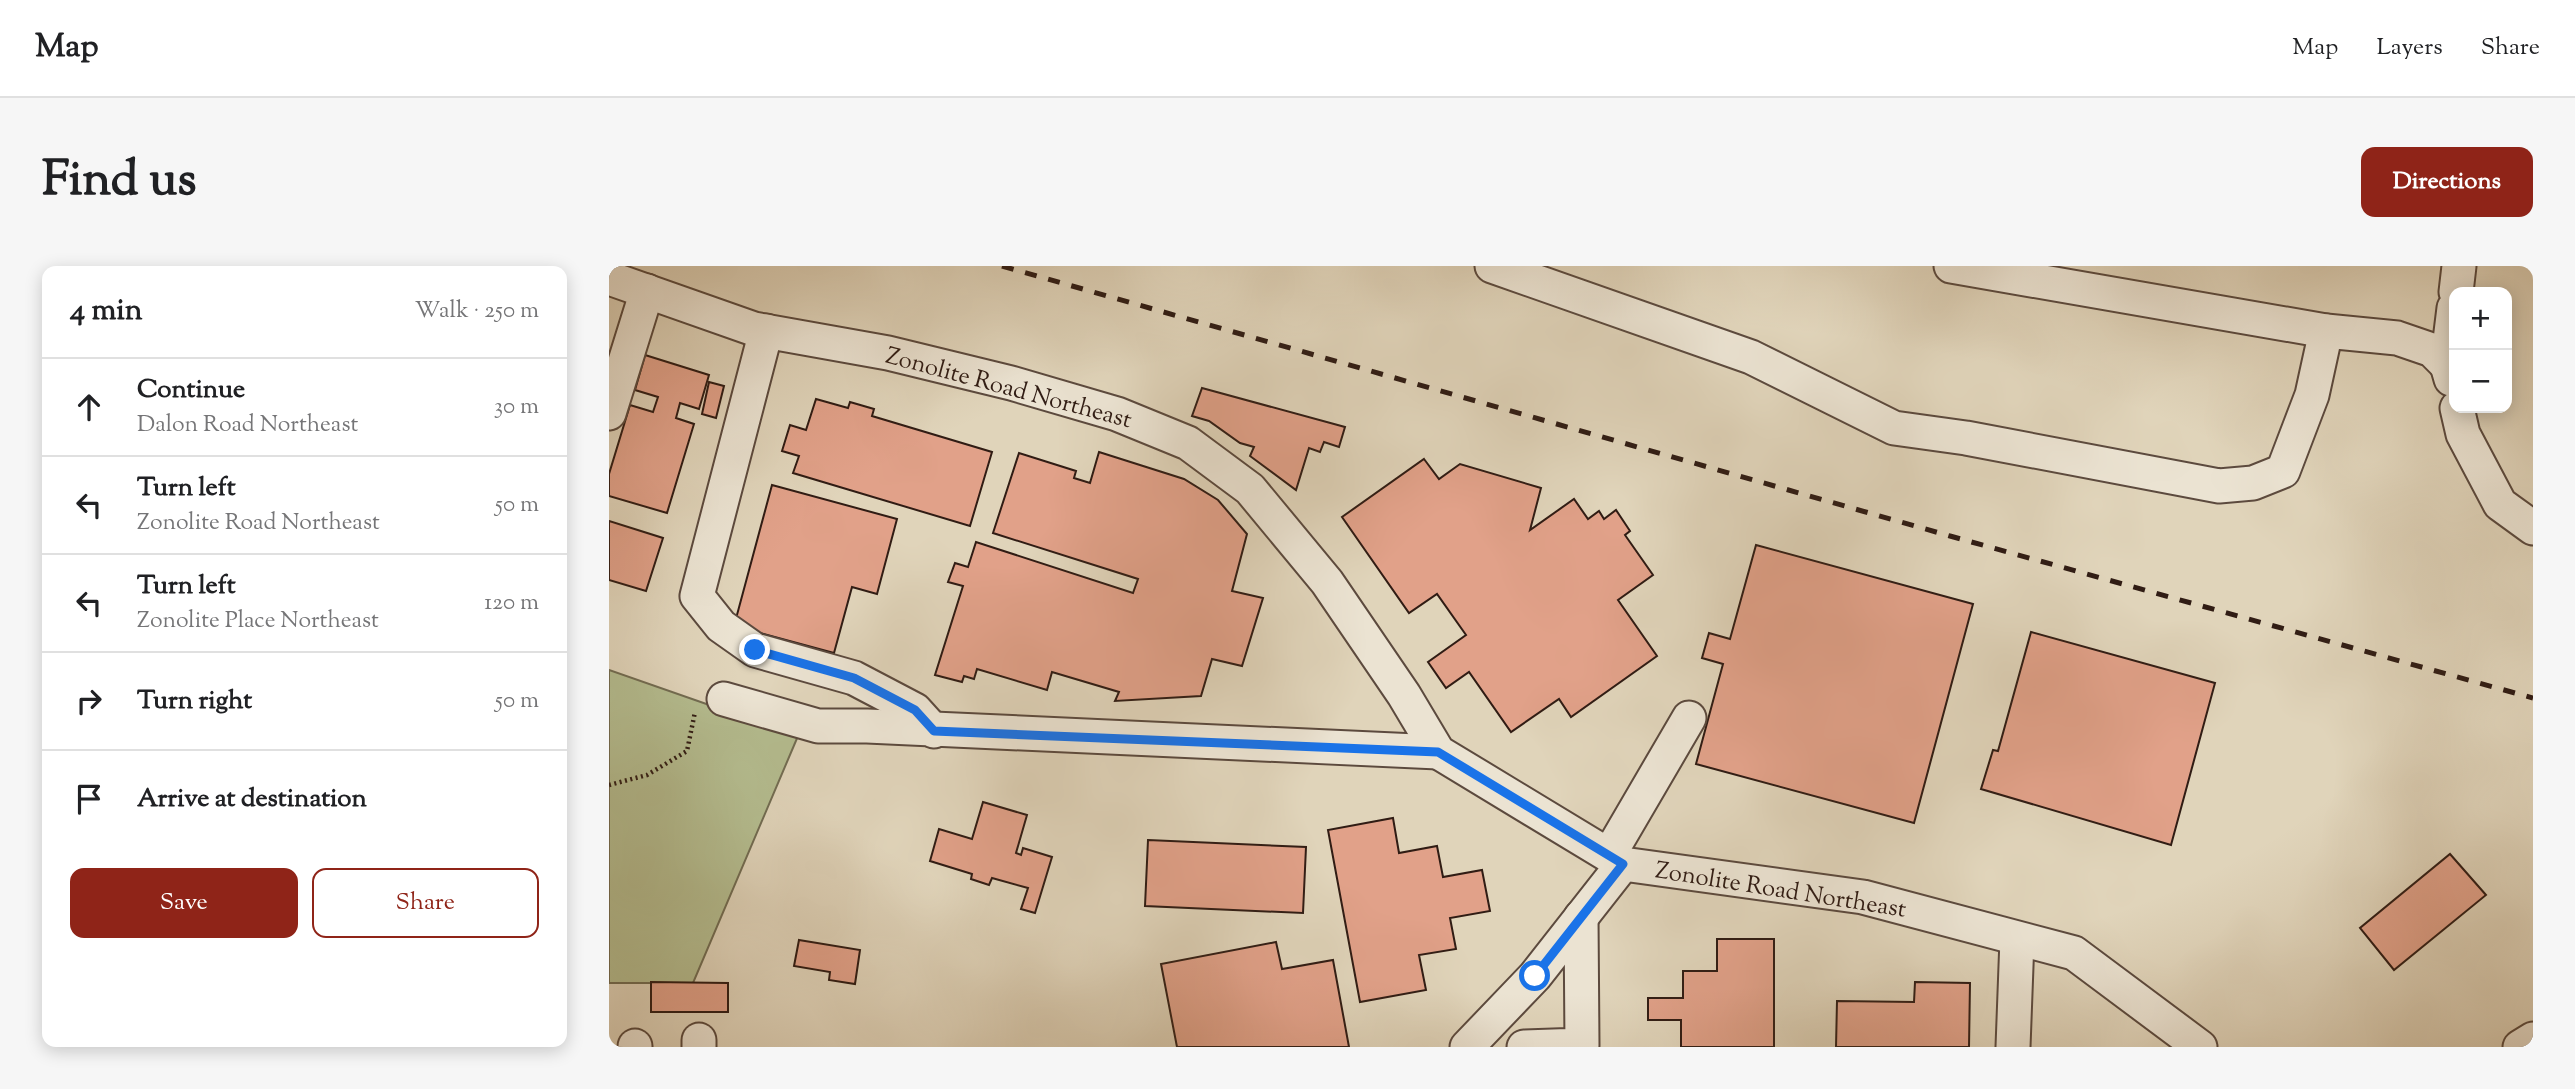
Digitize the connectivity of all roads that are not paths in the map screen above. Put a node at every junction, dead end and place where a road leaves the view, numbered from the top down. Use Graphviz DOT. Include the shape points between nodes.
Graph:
graph roads {
  1 [pos="1492,266"];
  2 [pos="1951,266"];
  3 [pos="2459,266"];
  4 [pos="609,278"];
  5 [pos="2457,287"];
  6 [pos="647,291"];
  7 [pos="760,330"];
  8 [pos="2326,331"];
  9 [pos="2449,377"];
  10 [pos="609,413"];
  11 [pos="2458,413"];
  12 [pos="2533,528"];
  13 [pos="710,703"];
  14 [pos="1689,718"];
  15 [pos="934,731"];
  16 [pos="1438,752"];
  17 [pos="1616,860"];
  18 [pos="1581,917"];
  19 [pos="2017,939"];
  20 [pos="2159,1033"];
  21 [pos="2533,1039"];
  22 [pos="1467,1047"];
  23 [pos="1524,1047"];
  24 [pos="2013,1047"];
  25 [pos="2200,1047"];
  26 [pos="2520,1047"];
  1 -- 8 [label="street" via="1751,357 1894,428 2219,486 2253,483 2283,471 2312,395"];
  2 -- 8 [label="street"];
  3 -- 5 [label="street"];
  4 -- 6 [label="street, Zonolite Road Northeast"];
  6 -- 7 [label="street, Zonolite Road Northeast"];
  6 -- 10 [label="street"];
  7 -- 15 [label="street" via="697,596 721,626 755,650 854,678 915,710"];
  7 -- 16 [label="street, Zonolite Road Northeast" via="888,352 1011,383 1117,414 1188,443 1250,489 1328,582"];
  8 -- 9 [label="street" via="2397,338 2432,350"];
  11 -- 12 [label="street" via="2463,434 2500,504"];
  13 -- 15 [label="street" via="818,726"];
  14 -- 17 [label="street"];
  15 -- 16 [label="street"];
  16 -- 17 [label="street, Zonolite Road Northeast"];
  17 -- 18 [label="street"];
  17 -- 19 [label="street, Zonolite Road Northeast" via="1863,897"];
  18 -- 22 [label="street" via="1535,976"];
  18 -- 23 [label="street" via="1582,1045"];
  19 -- 20 [label="street, Zonolite Road Northeast" via="2074,953"];
  19 -- 24 [label="street"];
  20 -- 25 [label="street, Zonolite Road Northeast"];
  21 -- 26 [label="street"];
}
